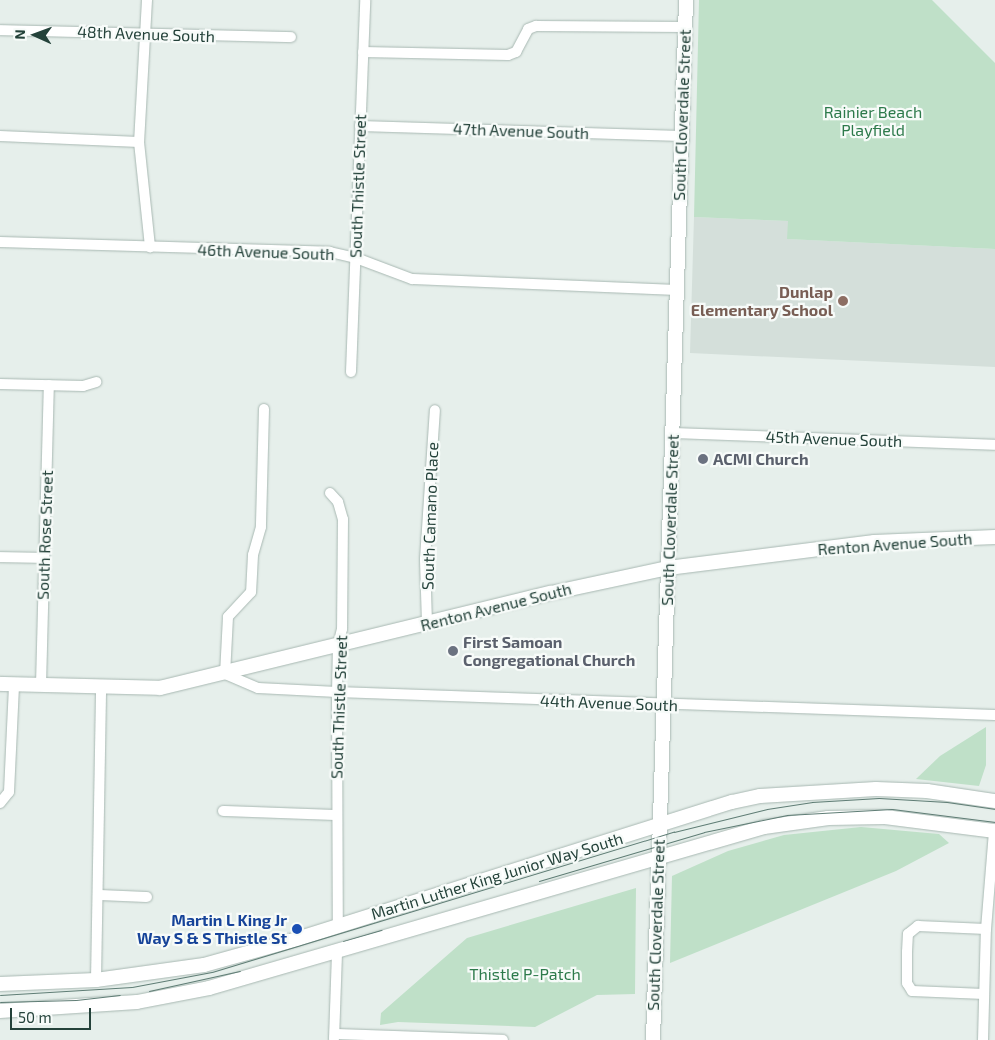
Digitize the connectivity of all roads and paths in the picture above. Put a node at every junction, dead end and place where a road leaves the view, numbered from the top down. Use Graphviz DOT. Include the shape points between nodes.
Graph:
graph roads {
  1 [pos="147,0"];
  2 [pos="365,0"];
  3 [pos="686,0"];
  4 [pos="685,27"];
  5 [pos="0,30"];
  6 [pos="146,34"];
  7 [pos="291,37"];
  8 [pos="363,52"];
  9 [pos="360,126"];
  10 [pos="0,136"];
  11 [pos="681,136"];
  12 [pos="139,142"];
  13 [pos="0,242"];
  14 [pos="150,247"];
  15 [pos="356,258"];
  16 [pos="678,290"];
  17 [pos="351,372"];
  18 [pos="96,382"];
  19 [pos="0,384"];
  20 [pos="49,385"];
  21 [pos="264,409"];
  22 [pos="435,410"];
  23 [pos="672,433"];
  24 [pos="995,445"];
  25 [pos="330,492"];
  26 [pos="995,537"];
  27 [pos="0,556"];
  28 [pos="44,558"];
  29 [pos="668,568"];
  30 [pos="427,623"];
  31 [pos="338,646"];
  32 [pos="225,674"];
  33 [pos="0,684"];
  34 [pos="14,684"];
  35 [pos="41,685"];
  36 [pos="101,686"];
  37 [pos="337,692"];
  38 [pos="663,705"];
  39 [pos="995,715"];
  40 [pos="995,792"];
  41 [pos="995,801"];
  42 [pos="0,804"];
  43 [pos="224,811"];
  44 [pos="337,815"];
  45 [pos="659,825"];
  46 [pos="995,831"];
  47 [pos="658,859"];
  48 [pos="99,895"];
  49 [pos="146,897"];
  50 [pos="338,926"];
  51 [pos="986,928"];
  52 [pos="337,952"];
  53 [pos="96,980"];
  54 [pos="0,984"];
  55 [pos="984,994"];
  56 [pos="0,1011"];
  57 [pos="334,1037"];
  58 [pos="503,1040"];
  59 [pos="653,1040"];
  60 [pos="983,1040"];
  1 -- 6 [label="street"];
  2 -- 8 [label="street, South Thistle Street"];
  3 -- 4 [label="main road, South Cloverdale Street"];
  4 -- 8 [label="street" via="531,26 516,52 508,55"];
  4 -- 11 [label="main road, South Cloverdale Street"];
  5 -- 6 [label="street, 48th Avenue South"];
  6 -- 7 [label="street, 48th Avenue South"];
  6 -- 12 [label="street"];
  8 -- 9 [label="street, South Thistle Street"];
  9 -- 11 [label="street, 47th Avenue South"];
  9 -- 15 [label="street, South Thistle Street"];
  10 -- 12 [label="street"];
  11 -- 16 [label="main road, South Cloverdale Street"];
  12 -- 14 [label="street"];
  13 -- 14 [label="street, 46th Avenue South"];
  14 -- 15 [label="street, 46th Avenue South" via="330,252"];
  15 -- 16 [label="street, 46th Avenue South" via="412,279"];
  15 -- 17 [label="street, South Thistle Street"];
  16 -- 23 [label="main road, South Cloverdale Street"];
  18 -- 20 [label="street" via="83,386"];
  19 -- 20 [label="street"];
  20 -- 28 [label="street, South Rose Street"];
  21 -- 32 [label="street" via="260,527 253,555 251,592 228,617"];
  22 -- 30 [label="street, South Camano Place" via="425,559"];
  23 -- 24 [label="street, 45th Avenue South"];
  23 -- 29 [label="main road, South Cloverdale Street"];
  25 -- 31 [label="street, South Thistle Street" via="338,502 343,519 342,629"];
  26 -- 29 [label="main road, Renton Avenue South" via="874,542"];
  27 -- 28 [label="street"];
  28 -- 35 [label="street, South Rose Street"];
  29 -- 30 [label="main road, Renton Avenue South"];
  29 -- 38 [label="main road, South Cloverdale Street"];
  30 -- 31 [label="main road, Renton Avenue South"];
  31 -- 32 [label="main road, Renton Avenue South"];
  31 -- 37 [label="street, South Thistle Street"];
  32 -- 36 [label="main road, Renton Avenue South" via="160,688"];
  32 -- 37 [label="street, 44th Avenue South" via="258,688"];
  33 -- 34 [label="main road, Renton Avenue South"];
  34 -- 35 [label="main road, Renton Avenue South"];
  34 -- 42 [label="street" via="9,792"];
  35 -- 36 [label="main road, Renton Avenue South"];
  36 -- 48 [label="street"];
  37 -- 38 [label="street, 44th Avenue South"];
  37 -- 44 [label="street, South Thistle Street"];
  38 -- 39 [label="street, 44th Avenue South"];
  38 -- 45 [label="main road, South Cloverdale Street"];
  40 -- 41 [label="street"];
  41 -- 45 [label="main road, Martin Luther King Junior Way South" via="927,791 823,790 732,802"];
  43 -- 44 [label="street"];
  44 -- 50 [label="street, South Thistle Street"];
  45 -- 47 [label="main road, South Cloverdale Street"];
  45 -- 50 [label="main road, Martin Luther King Junior Way South"];
  46 -- 47 [label="main road, Martin Luther King Junior Way South" via="895,818 828,818 764,827"];
  46 -- 51 [label="street"];
  47 -- 52 [label="main road, Martin Luther King Junior Way South"];
  47 -- 59 [label="main road, South Cloverdale Street"];
  48 -- 49 [label="street"];
  48 -- 53 [label="street"];
  50 -- 53 [label="main road, Martin Luther King Junior Way South" via="204,964"];
  51 -- 55 [label="street"];
  51 -- 55 [label="street" via="918,926 908,934 907,952 907,983 912,991"];
  52 -- 56 [label="main road, Martin Luther King Junior Way South" via="170,997 89,1007"];
  52 -- 57 [label="street"];
  53 -- 54 [label="main road, Martin Luther King Junior Way South"];
  55 -- 60 [label="street"];
  57 -- 58 [label="street"];
}
